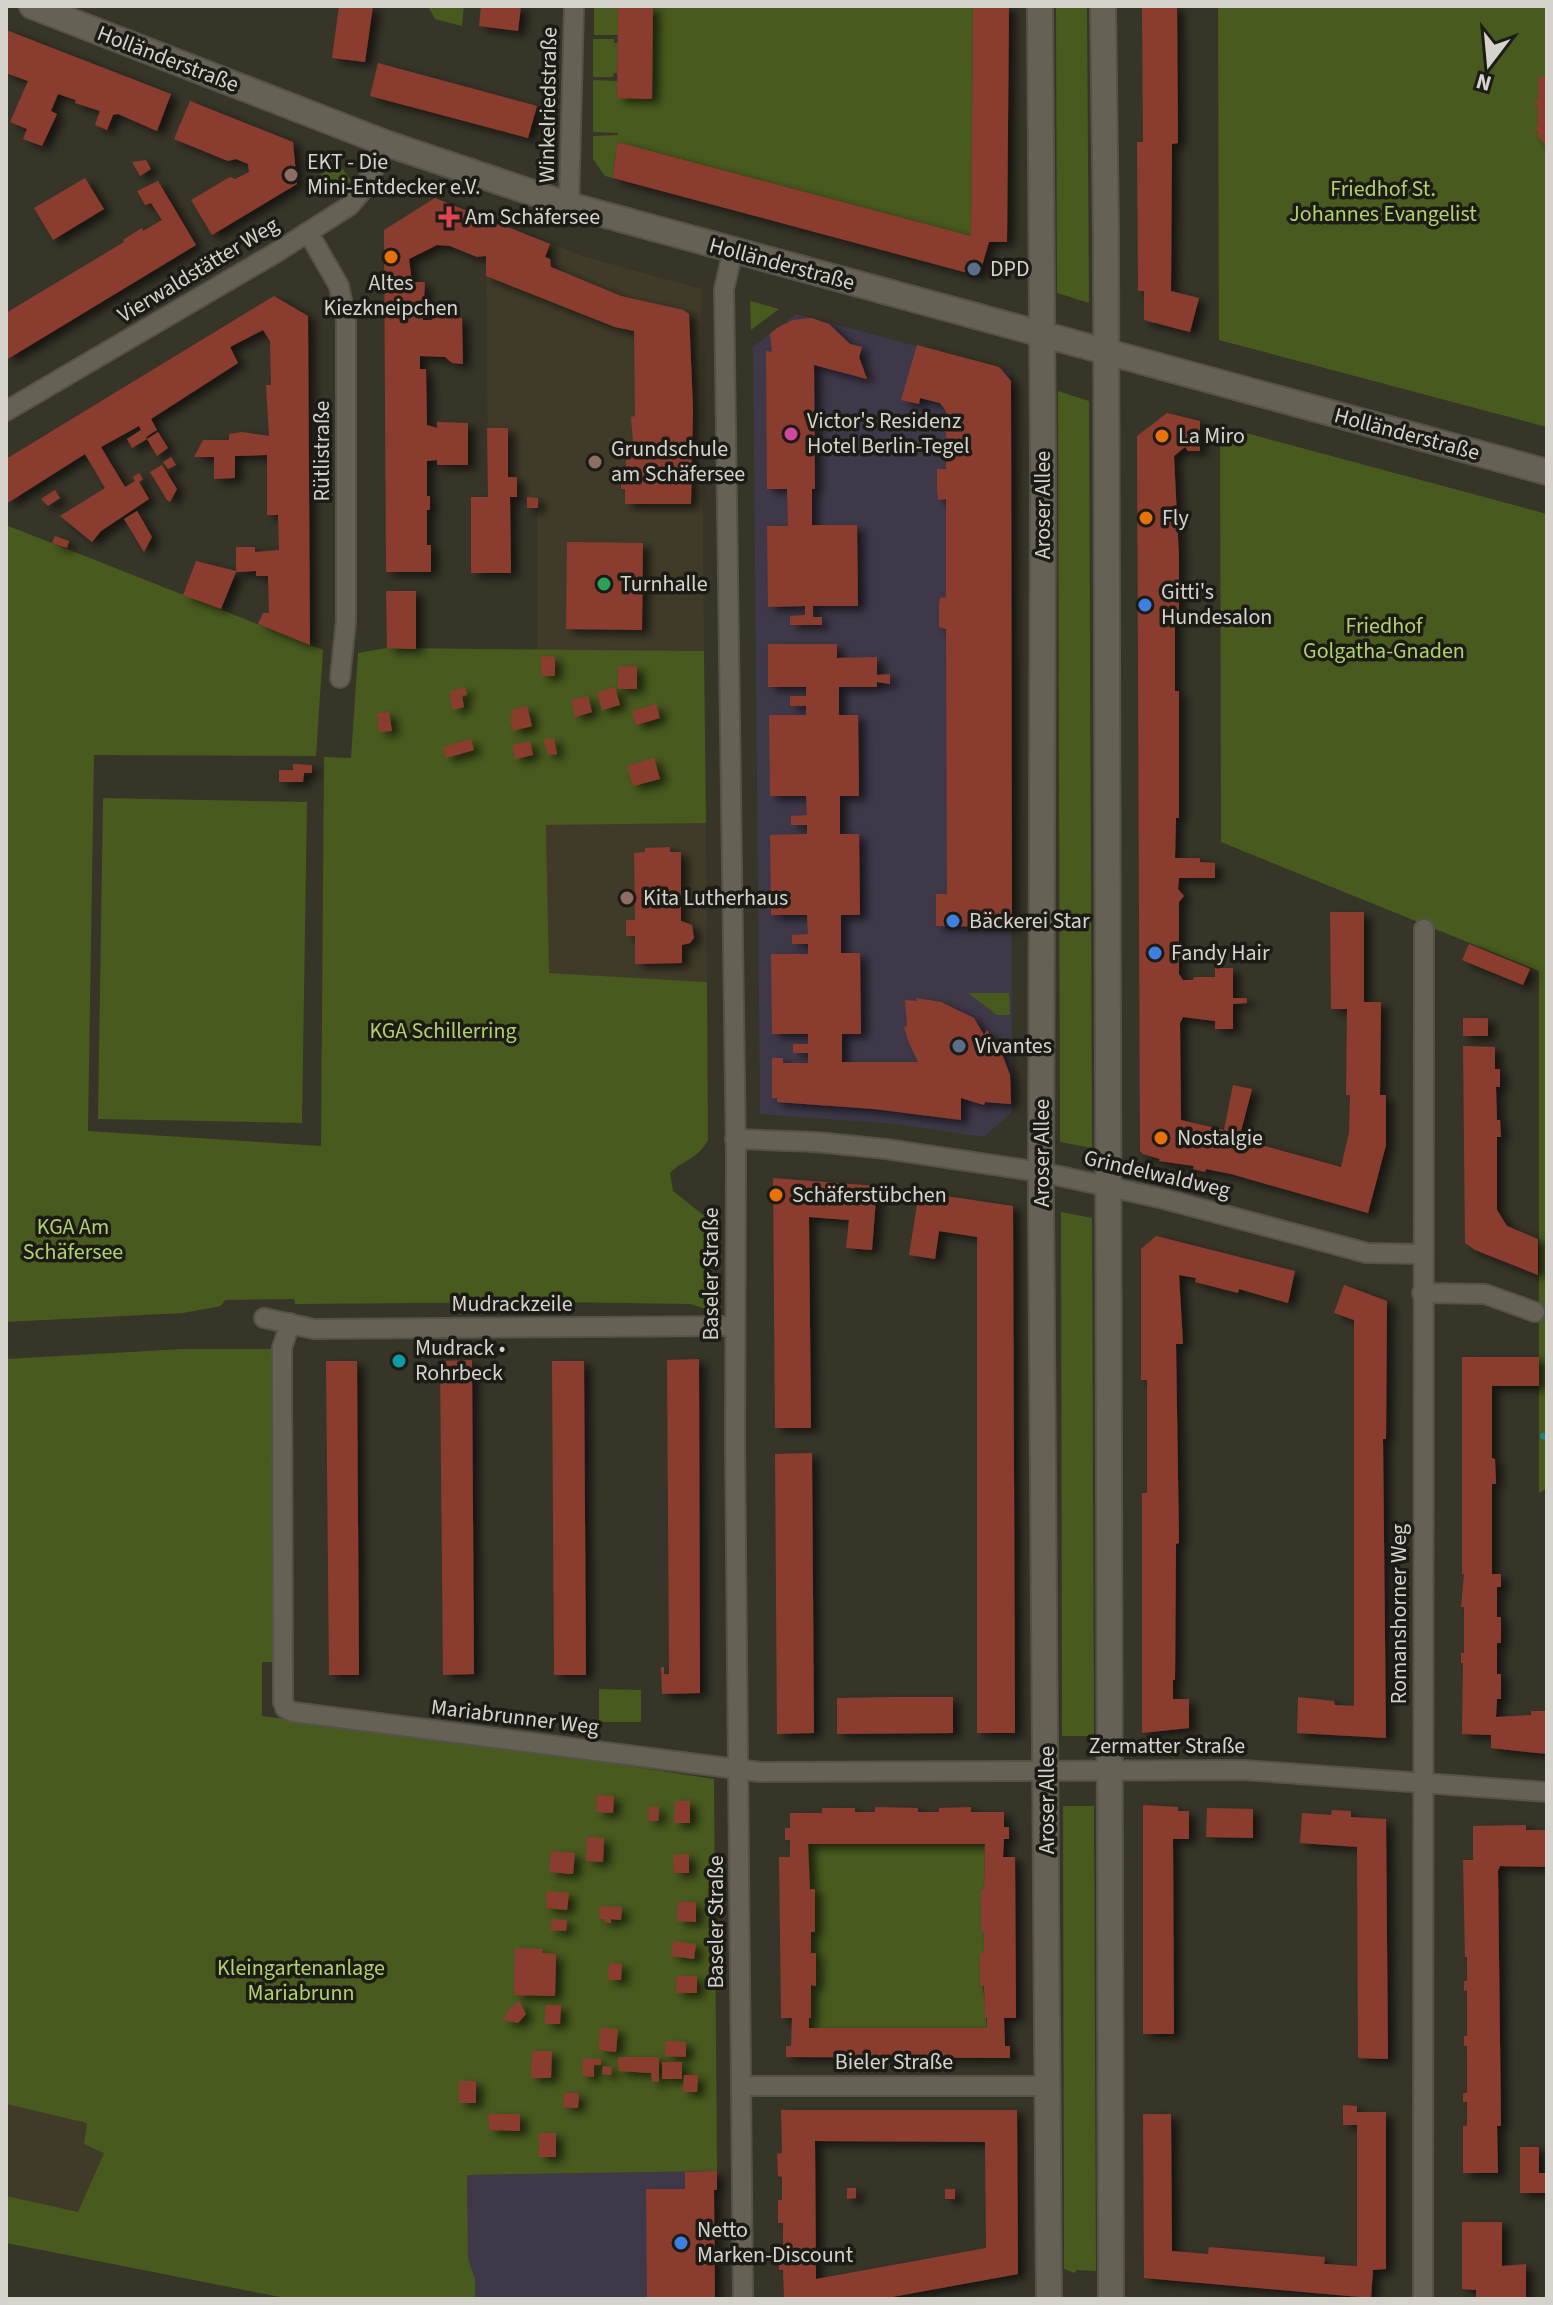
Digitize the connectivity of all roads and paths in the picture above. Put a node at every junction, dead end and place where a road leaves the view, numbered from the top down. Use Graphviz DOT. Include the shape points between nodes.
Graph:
graph roads {
  1 [pos="32,6"];
  2 [pos="574,6"];
  3 [pos="1040,6"];
  4 [pos="1103,6"];
  5 [pos="388,144"];
  6 [pos="569,205"];
  7 [pos="308,232"];
  8 [pos="733,251"];
  9 [pos="1041,333"];
  10 [pos="1106,350"];
  11 [pos="6,411"];
  12 [pos="1547,472"];
  13 [pos="340,678"];
  14 [pos="1424,929"];
  15 [pos="735,1139"];
  16 [pos="1041,1172"];
  17 [pos="1108,1185"];
  18 [pos="1422,1254"];
  19 [pos="1422,1293"];
  20 [pos="1535,1312"];
  21 [pos="264,1318"];
  22 [pos="290,1323"];
  23 [pos="735,1326"];
  24 [pos="739,1770"];
  25 [pos="1110,1770"];
  26 [pos="1047,1771"];
  27 [pos="1423,1782"];
  28 [pos="1547,1792"];
  29 [pos="741,2086"];
  30 [pos="1047,2086"];
  31 [pos="743,2299"];
  32 [pos="1049,2299"];
  33 [pos="1111,2299"];
  34 [pos="1423,2299"];
  1 -- 5 [label="main road, Holländerstraße"];
  2 -- 6 [label="street, Winkelriedstraße"];
  3 -- 9 [label="main road, Aroser Allee"];
  4 -- 10 [label="main road"];
  5 -- 6 [label="main road, Holländerstraße"];
  5 -- 7 [label="street, Vierwaldstätter Weg" via="354,200"];
  6 -- 8 [label="main road, Holländerstraße"];
  7 -- 11 [label="street, Vierwaldstätter Weg"];
  7 -- 13 [label="street, Rütlistraße" via="339,286 346,321 346,621"];
  8 -- 9 [label="main road, Holländerstraße"];
  8 -- 15 [label="street, Baseler Straße" via="724,294"];
  9 -- 10 [label="main road, Holländerstraße"];
  9 -- 16 [label="main road, Aroser Allee"];
  10 -- 12 [label="main road, Holländerstraße"];
  10 -- 17 [label="main road"];
  14 -- 18 [label="street, Romanshorner Weg"];
  15 -- 16 [label="street, Grindelwaldweg" via="886,1149"];
  15 -- 23 [label="street, Baseler Straße"];
  16 -- 17 [label="street, Grindelwaldweg"];
  16 -- 26 [label="main road, Aroser Allee"];
  17 -- 18 [label="street, Grindelwaldweg" via="1367,1253"];
  17 -- 25 [label="main road"];
  18 -- 19 [label="street, Romanshorner Weg"];
  19 -- 20 [label="street" via="1485,1294"];
  19 -- 27 [label="street, Romanshorner Weg"];
  21 -- 22 [label="street, Mudrackzeile"];
  22 -- 23 [label="street, Mudrackzeile" via="314,1329"];
  22 -- 24 [label="street, Mariabrunner Weg" via="282,1348 285,1708"];
  23 -- 24 [label="street, Baseler Straße"];
  24 -- 26 [label="street, Zermatter Straße"];
  24 -- 29 [label="street, Baseler Straße"];
  25 -- 26 [label="street, Zermatter Straße"];
  25 -- 27 [label="street, Zermatter Straße" via="1244,1770"];
  25 -- 33 [label="main road"];
  26 -- 30 [label="main road, Aroser Allee"];
  27 -- 28 [label="street, Zermatter Straße"];
  27 -- 34 [label="street, Romanshorner Weg"];
  29 -- 30 [label="street, Bieler Straße"];
  29 -- 31 [label="street, Baseler Straße"];
  30 -- 32 [label="main road, Aroser Allee"];
}
